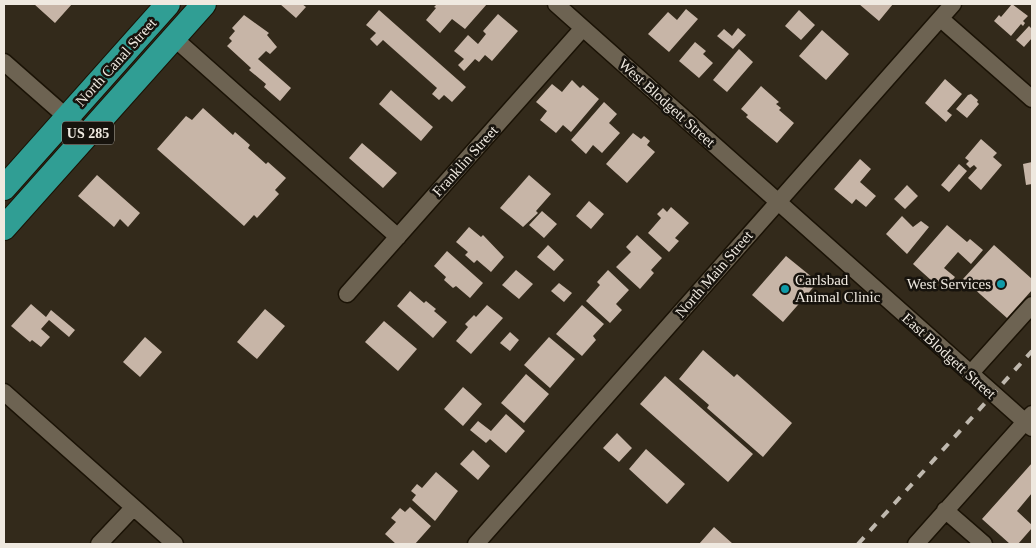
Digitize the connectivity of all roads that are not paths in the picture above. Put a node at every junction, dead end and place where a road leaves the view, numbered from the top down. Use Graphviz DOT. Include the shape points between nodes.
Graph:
graph roads {
  1 [pos="168,4"];
  2 [pos="204,4"];
  3 [pos="556,4"];
  4 [pos="953,4"];
  5 [pos="941,19"];
  6 [pos="583,28"];
  7 [pos="174,38"];
  8 [pos="4,62"];
  9 [pos="1032,99"];
  10 [pos="67,117"];
  11 [pos="87,135"];
  12 [pos="4,188"];
  13 [pos="778,201"];
  14 [pos="4,228"];
  15 [pos="398,237"];
  16 [pos="347,294"];
  17 [pos="1032,305"];
  18 [pos="970,374"];
  19 [pos="4,392"];
  20 [pos="1030,421"];
  21 [pos="133,508"];
  22 [pos="945,510"];
  23 [pos="99,544"];
  24 [pos="175,544"];
  25 [pos="476,544"];
  26 [pos="916,544"];
  27 [pos="984,544"];
  1 -- 10 [label="highway, North Canal Street / US 285"];
  2 -- 7 [label="highway, North Canal Street / US 285"];
  3 -- 6 [label="street, West Blodgett Street"];
  4 -- 5 [label="street, North Main Street"];
  5 -- 9 [label="street"];
  5 -- 13 [label="street, North Main Street"];
  6 -- 13 [label="street, West Blodgett Street"];
  6 -- 15 [label="street, Franklin Street"];
  7 -- 11 [label="highway, North Canal Street / US 285"];
  7 -- 15 [label="street"];
  8 -- 10 [label="street"];
  10 -- 11 [label="street"];
  10 -- 12 [label="highway, North Canal Street / US 285"];
  11 -- 14 [label="highway, North Canal Street / US 285"];
  13 -- 18 [label="street, East Blodgett Street"];
  13 -- 25 [label="street, North Main Street"];
  15 -- 16 [label="street, Franklin Street"];
  17 -- 18 [label="street"];
  18 -- 20 [label="street, East Blodgett Street"];
  19 -- 21 [label="street"];
  20 -- 22 [label="street"];
  21 -- 23 [label="street"];
  21 -- 24 [label="street"];
  22 -- 26 [label="street"];
  22 -- 27 [label="street"];
}
